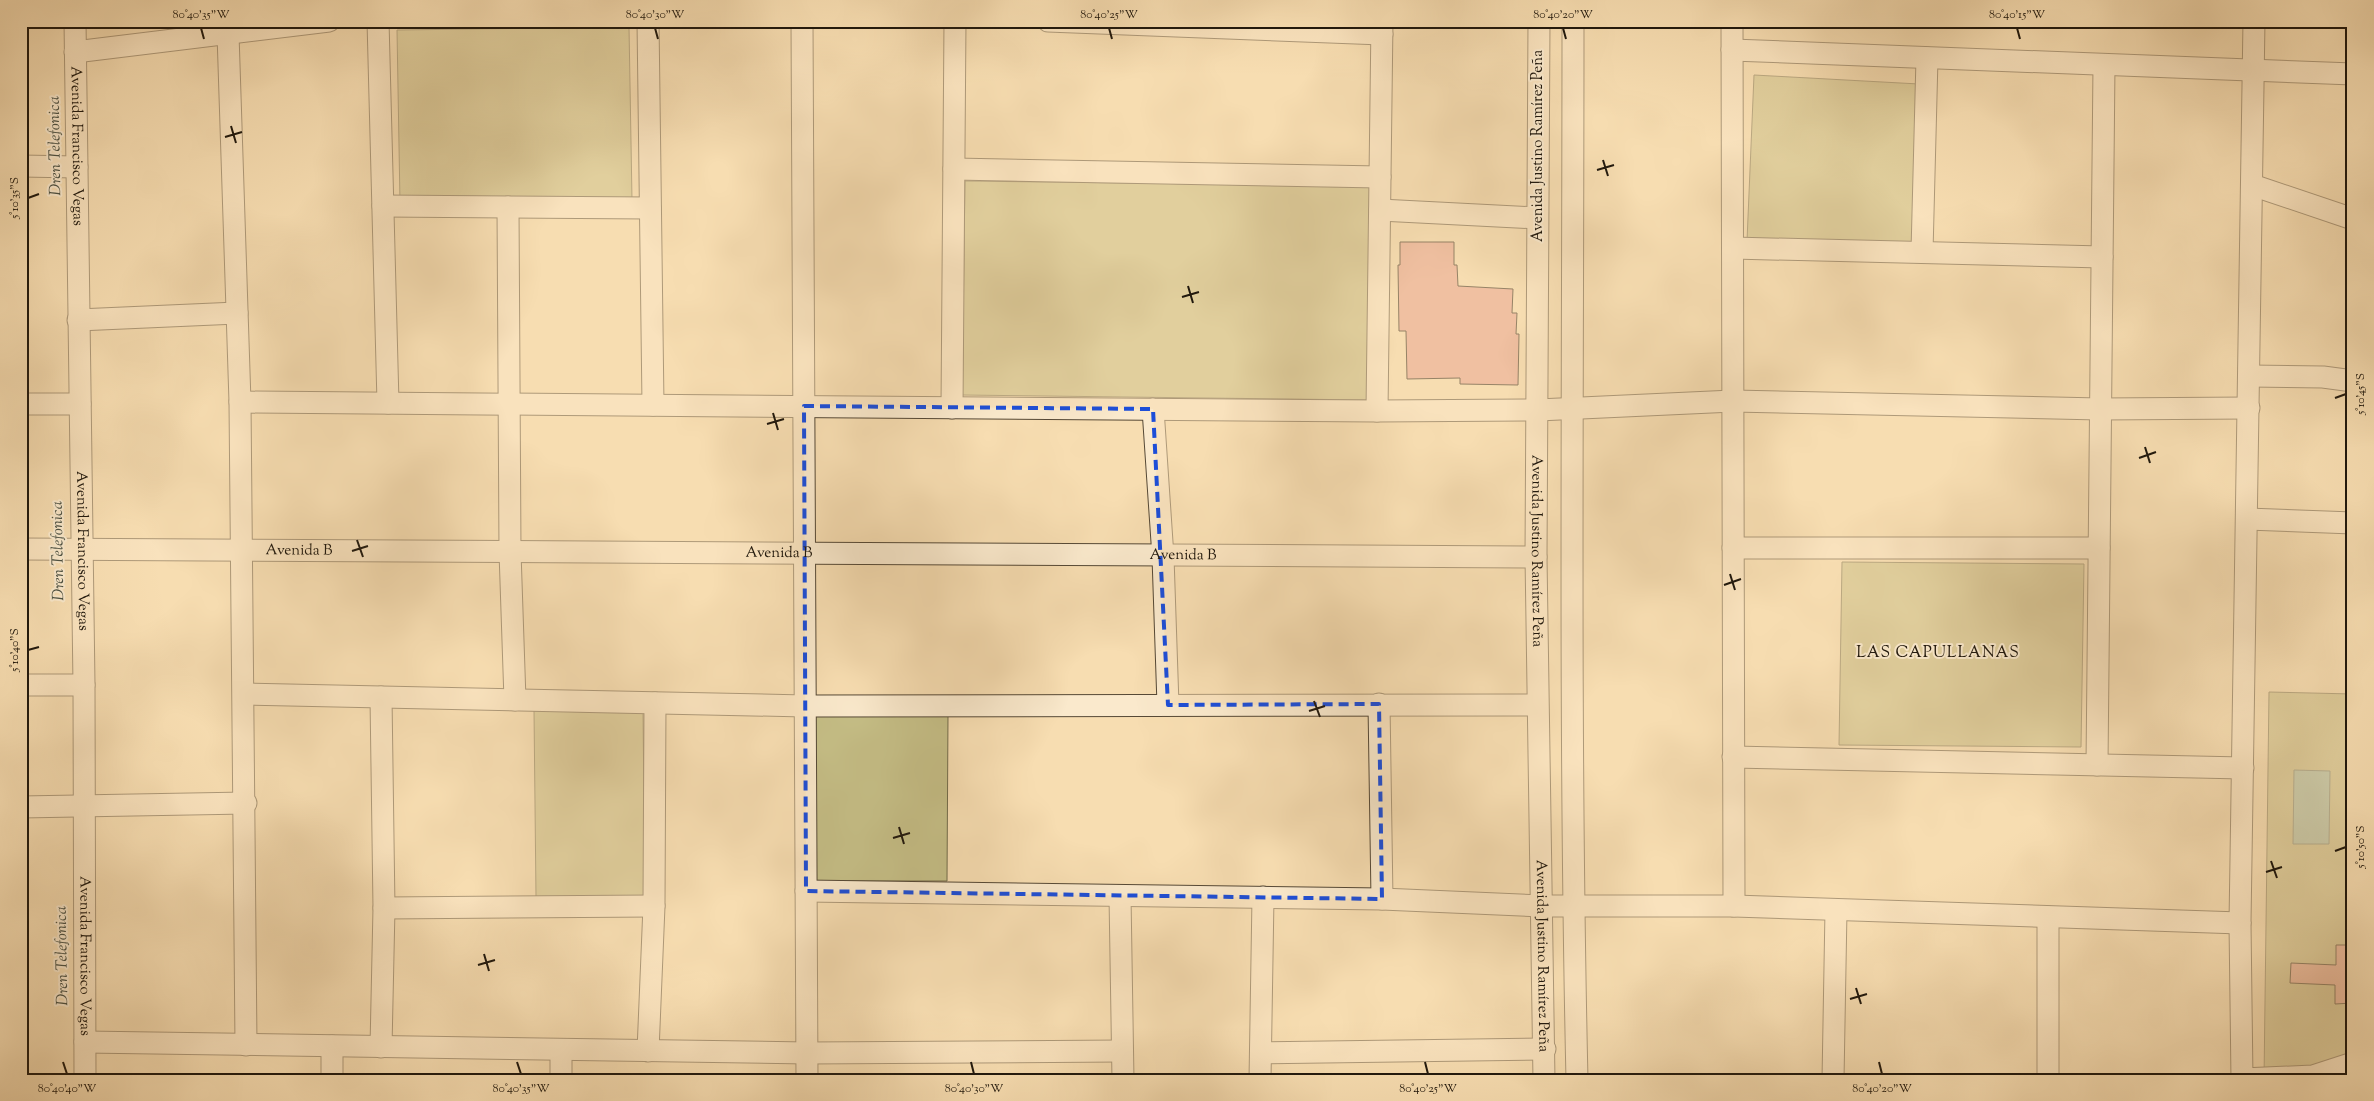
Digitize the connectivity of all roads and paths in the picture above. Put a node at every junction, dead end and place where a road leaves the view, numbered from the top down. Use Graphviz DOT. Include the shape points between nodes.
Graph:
graph roads {
  1 [pos="75,21"];
  2 [pos="329,21"];
  3 [pos="378,21"];
  4 [pos="648,21"];
  5 [pos="802,21"];
  6 [pos="955,21"];
  7 [pos="1048,21"];
  8 [pos="1539,21"];
  9 [pos="1573,21"];
  10 [pos="1732,21"];
  11 [pos="2254,21"];
  12 [pos="303,23"];
  13 [pos="1165,24"];
  14 [pos="1382,28"];
  15 [pos="228,34"];
  16 [pos="1732,50"];
  17 [pos="75,52"];
  18 [pos="1927,58"];
  19 [pos="2104,65"];
  20 [pos="2254,69"];
  21 [pos="2353,74"];
  22 [pos="21,166"];
  23 [pos="77,168"];
  24 [pos="954,169"];
  25 [pos="1380,177"];
  26 [pos="2252,185"];
  27 [pos="383,206"];
  28 [pos="508,207"];
  29 [pos="650,208"];
  30 [pos="1380,210"];
  31 [pos="1537,218"];
  32 [pos="2353,219"];
  33 [pos="1733,248"];
  34 [pos="1922,252"];
  35 [pos="2102,257"];
  36 [pos="237,312"];
  37 [pos="78,320"];
  38 [pos="2249,376"];
  39 [pos="2353,381"];
  40 [pos="1733,401"];
  41 [pos="240,402"];
  42 [pos="388,403"];
  43 [pos="21,404"];
  44 [pos="80,404"];
  45 [pos="508,404"];
  46 [pos="653,405"];
  47 [pos="804,406"];
  48 [pos="952,408"];
  49 [pos="2249,408"];
  50 [pos="1154,409"];
  51 [pos="1571,409"];
  52 [pos="2100,409"];
  53 [pos="1538,410"];
  54 [pos="1377,411"];
  55 [pos="2247,519"];
  56 [pos="2353,523"];
  57 [pos="81,548"];
  58 [pos="1733,548"];
  59 [pos="2099,548"];
  60 [pos="21,549"];
  61 [pos="241,550"];
  62 [pos="510,552"];
  63 [pos="805,554"];
  64 [pos="1163,557"];
  65 [pos="1536,557"];
  66 [pos="21,685"];
  67 [pos="84,685"];
  68 [pos="244,694"];
  69 [pos="381,697"];
  70 [pos="515,700"];
  71 [pos="654,703"];
  72 [pos="1379,704"];
  73 [pos="1168,705"];
  74 [pos="1537,705"];
  75 [pos="806,706"];
  76 [pos="1733,758"];
  77 [pos="2097,765"];
  78 [pos="2243,768"];
  79 [pos="246,803"];
  80 [pos="84,806"];
  81 [pos="21,807"];
  82 [pos="806,891"];
  83 [pos="1120,896"];
  84 [pos="1263,898"];
  85 [pos="1382,899"];
  86 [pos="654,906"];
  87 [pos="1542,906"];
  88 [pos="1573,906"];
  89 [pos="1734,906"];
  90 [pos="384,908"];
  91 [pos="1836,910"];
  92 [pos="2048,917"];
  93 [pos="2240,923"];
  94 [pos="85,1042"];
  95 [pos="246,1045"];
  96 [pos="332,1046"];
  97 [pos="381,1047"];
  98 [pos="1545,1049"];
  99 [pos="561,1050"];
  100 [pos="1122,1050"];
  101 [pos="648,1051"];
  102 [pos="807,1053"];
  103 [pos="1261,1053"];
  104 [pos="2353,1063"];
  105 [pos="85,1080"];
  106 [pos="332,1080"];
  107 [pos="561,1080"];
  108 [pos="807,1080"];
  109 [pos="1123,1080"];
  110 [pos="1260,1080"];
  111 [pos="1544,1080"];
  112 [pos="1576,1080"];
  113 [pos="1833,1080"];
  114 [pos="2048,1080"];
  115 [pos="2242,1080"];
  1 -- 17 [label="street, Avenida Francisco Vegas"];
  2 -- 12 [label="street"];
  3 -- 27 [label="street"];
  4 -- 29 [label="street"];
  5 -- 47 [label="street"];
  6 -- 24 [label="street"];
  7 -- 13 [label="street"];
  8 -- 31 [label="street, Avenida Justino Ramírez Peña"];
  9 -- 51 [label="street, Avenida Justino Ramírez Peña"];
  10 -- 16 [label="street"];
  11 -- 20 [label="street"];
  12 -- 15 [label="street"];
  13 -- 14 [label="street"];
  14 -- 25 [label="street"];
  15 -- 17 [label="street"];
  15 -- 36 [label="street"];
  16 -- 18 [label="street"];
  16 -- 33 [label="street"];
  17 -- 23 [label="street, Avenida Francisco Vegas"];
  18 -- 19 [label="street"];
  18 -- 34 [label="street"];
  19 -- 20 [label="street"];
  19 -- 35 [label="street"];
  20 -- 21 [label="street"];
  20 -- 26 [label="street"];
  22 -- 23 [label="street"];
  23 -- 37 [label="street, Avenida Francisco Vegas"];
  24 -- 25 [label="street"];
  24 -- 48 [label="street"];
  25 -- 30 [label="street"];
  26 -- 32 [label="street"];
  26 -- 38 [label="street"];
  27 -- 28 [label="street"];
  27 -- 42 [label="street"];
  28 -- 29 [label="street"];
  28 -- 45 [label="street"];
  29 -- 46 [label="street"];
  30 -- 31 [label="street"];
  30 -- 54 [label="street"];
  31 -- 53 [label="street, Avenida Justino Ramírez Peña"];
  33 -- 34 [label="street"];
  33 -- 40 [label="street"];
  34 -- 35 [label="street"];
  35 -- 52 [label="street"];
  36 -- 37 [label="street"];
  36 -- 41 [label="street"];
  37 -- 44 [label="street, Avenida Francisco Vegas"];
  38 -- 39 [label="street" via="2323,377"];
  38 -- 49 [label="street"];
  40 -- 51 [label="street"];
  40 -- 52 [label="street"];
  40 -- 58 [label="street"];
  41 -- 42 [label="street"];
  41 -- 61 [label="street"];
  42 -- 45 [label="street"];
  43 -- 44 [label="street"];
  44 -- 57 [label="street, Avenida Francisco Vegas"];
  45 -- 46 [label="street"];
  45 -- 62 [label="street"];
  46 -- 47 [label="street"];
  47 -- 48 [label="street"];
  47 -- 63 [label="street"];
  48 -- 50 [label="street"];
  49 -- 52 [label="street"];
  49 -- 55 [label="street"];
  50 -- 54 [label="street"];
  50 -- 64 [label="street"];
  51 -- 53 [label="street"];
  51 -- 88 [label="street, Avenida Justino Ramírez Peña"];
  52 -- 59 [label="street"];
  53 -- 54 [label="street"];
  53 -- 65 [label="street, Avenida Justino Ramírez Peña"];
  55 -- 56 [label="street"];
  55 -- 78 [label="street"];
  57 -- 60 [label="street, Avenida B"];
  57 -- 61 [label="street, Avenida B"];
  57 -- 67 [label="street, Avenida Francisco Vegas"];
  58 -- 59 [label="street"];
  58 -- 76 [label="street"];
  59 -- 77 [label="street"];
  61 -- 62 [label="street, Avenida B"];
  61 -- 68 [label="street"];
  62 -- 63 [label="street, Avenida B"];
  62 -- 70 [label="street"];
  63 -- 64 [label="street, Avenida B"];
  63 -- 75 [label="street"];
  64 -- 65 [label="street, Avenida B"];
  64 -- 73 [label="street"];
  65 -- 74 [label="street, Avenida Justino Ramírez Peña"];
  66 -- 67 [label="street"];
  67 -- 80 [label="street, Avenida Francisco Vegas"];
  68 -- 69 [label="street"];
  68 -- 79 [label="street"];
  69 -- 70 [label="street"];
  69 -- 90 [label="street"];
  70 -- 71 [label="street"];
  71 -- 75 [label="street"];
  71 -- 86 [label="street"];
  72 -- 73 [label="street"];
  72 -- 74 [label="street"];
  72 -- 85 [label="street"];
  73 -- 75 [label="street"];
  74 -- 87 [label="street, Avenida Justino Ramírez Peña"];
  75 -- 82 [label="street"];
  76 -- 77 [label="street"];
  76 -- 89 [label="street"];
  77 -- 78 [label="street"];
  78 -- 93 [label="street"];
  79 -- 80 [label="street"];
  79 -- 95 [label="street"];
  80 -- 81 [label="street"];
  80 -- 94 [label="street, Avenida Francisco Vegas"];
  82 -- 83 [label="street"];
  82 -- 102 [label="street"];
  83 -- 84 [label="street"];
  83 -- 100 [label="street"];
  84 -- 85 [label="street"];
  84 -- 103 [label="street"];
  85 -- 87 [label="street"];
  86 -- 90 [label="street"];
  86 -- 101 [label="street"];
  87 -- 88 [label="street"];
  87 -- 98 [label="street, Avenida Justino Ramírez Peña"];
  88 -- 89 [label="street"];
  88 -- 112 [label="street, Avenida Justino Ramírez Peña"];
  89 -- 91 [label="street"];
  90 -- 97 [label="street"];
  91 -- 92 [label="street"];
  91 -- 113 [label="street"];
  92 -- 93 [label="street"];
  92 -- 114 [label="street"];
  93 -- 115 [label="street"];
  94 -- 95 [label="street"];
  94 -- 105 [label="street, Avenida Francisco Vegas"];
  95 -- 96 [label="street"];
  96 -- 97 [label="street"];
  96 -- 106 [label="street"];
  97 -- 99 [label="street"];
  98 -- 103 [label="street"];
  98 -- 111 [label="street, Avenida Justino Ramírez Peña"];
  99 -- 101 [label="street"];
  99 -- 107 [label="street"];
  100 -- 102 [label="street"];
  100 -- 109 [label="street"];
  101 -- 102 [label="street"];
  102 -- 108 [label="street"];
  103 -- 110 [label="street"];
  104 -- 115 [label="street" via="2313,1076"];
}
